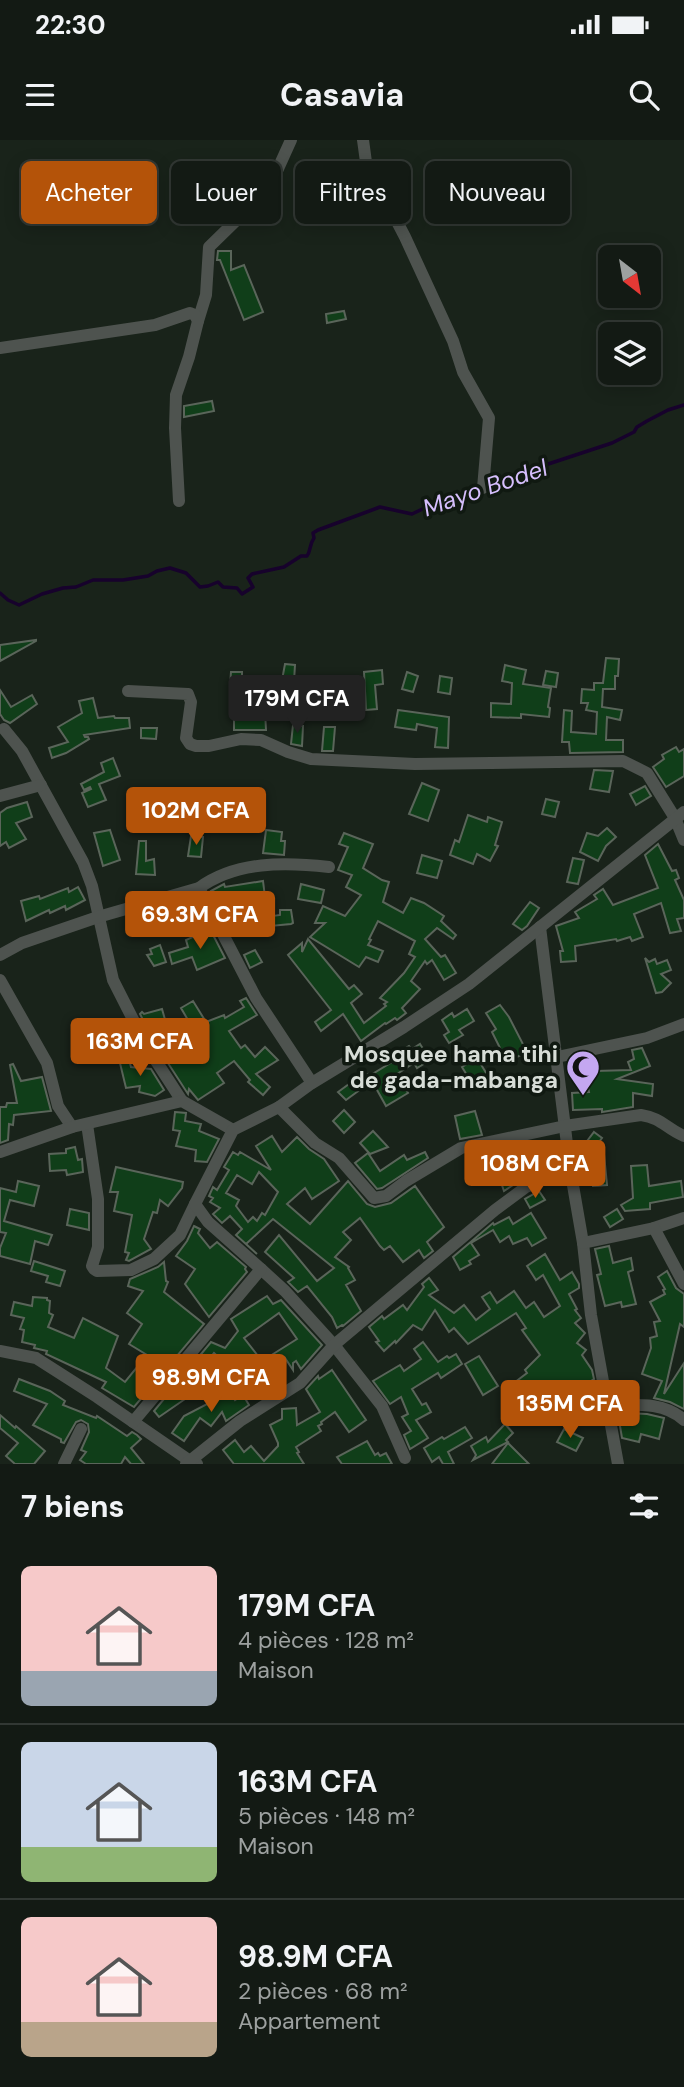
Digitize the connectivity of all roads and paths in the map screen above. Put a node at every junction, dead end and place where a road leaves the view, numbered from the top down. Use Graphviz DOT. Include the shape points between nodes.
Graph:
graph roads {
  1 [pos="290,140"];
  2 [pos="363,140"];
  3 [pos="198,321"];
  4 [pos="0,348"];
  5 [pos="483,488"];
  6 [pos="179,501"];
  7 [pos="128,691"];
  8 [pos="4,729"];
  9 [pos="41,785"];
  10 [pos="0,796"];
  11 [pos="680,815"];
  12 [pos="684,840"];
  13 [pos="329,867"];
  14 [pos="199,888"];
  15 [pos="98,917"];
  16 [pos="540,927"];
  17 [pos="0,955"];
  18 [pos="0,981"];
  19 [pos="684,1024"];
  20 [pos="556,1058"];
  21 [pos="312,1083"];
  22 [pos="182,1101"];
  23 [pos="279,1107"];
  24 [pos="87,1124"];
  25 [pos="565,1126"];
  26 [pos="72,1128"];
  27 [pos="233,1130"];
  28 [pos="684,1136"];
  29 [pos="0,1152"];
  30 [pos="570,1168"];
  31 [pos="195,1204"];
  32 [pos="684,1218"];
  33 [pos="654,1228"];
  34 [pos="583,1243"];
  35 [pos="261,1269"];
  36 [pos="684,1284"];
  37 [pos="334,1345"];
  38 [pos="0,1351"];
  39 [pos="607,1405"];
  40 [pos="684,1420"];
  41 [pos="133,1422"];
  42 [pos="81,1429"];
  43 [pos="405,1458"];
  44 [pos="191,1463"];
  45 [pos="64,1464"];
  46 [pos="618,1464"];
  1 -- 3 [label="street" via="272,181 209,247 206,295"];
  2 -- 5 [label="street" via="366,162 405,237 463,372 489,418"];
  3 -- 4 [label="street" via="190,313 155,325"];
  3 -- 6 [label="street" via="176,395"];
  7 -- 11 [label="street" via="188,694 186,738 196,746 261,740 311,759 415,764 624,761 647,773"];
  8 -- 9 [label="street"];
  9 -- 10 [label="street"];
  9 -- 15 [label="street" via="83,862"];
  11 -- 12 [label="street"];
  11 -- 16 [label="street"];
  13 -- 14 [label="street" via="263,865 212,878"];
  14 -- 15 [label="street"];
  14 -- 21 [label="street" via="256,998"];
  15 -- 17 [label="street"];
  15 -- 22 [label="street" via="113,980 146,1047"];
  16 -- 20 [label="street"];
  16 -- 21 [label="street" via="470,984"];
  18 -- 26 [label="street" via="47,1063 58,1106"];
  19 -- 20 [label="street" via="647,1038"];
  20 -- 25 [label="street"];
  21 -- 23 [label="street"];
  22 -- 24 [label="street"];
  22 -- 27 [label="street"];
  23 -- 25 [label="street" via="315,1143 339,1158 374,1198 386,1196 461,1148"];
  23 -- 27 [label="street"];
  24 -- 26 [label="street"];
  24 -- 31 [label="street" via="97,1199 98,1247 93,1269 131,1270 154,1259 180,1235"];
  25 -- 28 [label="street" via="641,1115 656,1117"];
  25 -- 30 [label="street"];
  26 -- 29 [label="street"];
  27 -- 31 [label="street"];
  30 -- 34 [label="street"];
  30 -- 37 [label="street" via="526,1187"];
  31 -- 35 [label="street" via="208,1222"];
  32 -- 33 [label="street"];
  33 -- 34 [label="street"];
  33 -- 36 [label="street"];
  34 -- 39 [label="street"];
  35 -- 37 [label="street"];
  35 -- 41 [label="street"];
  37 -- 43 [label="street" via="382,1406"];
  37 -- 44 [label="street" via="300,1383 240,1421"];
  38 -- 41 [label="street" via="36,1358"];
  39 -- 40 [label="street" via="661,1406"];
  39 -- 46 [label="street"];
  41 -- 44 [label="street"];
  42 -- 45 [label="street"];
}
